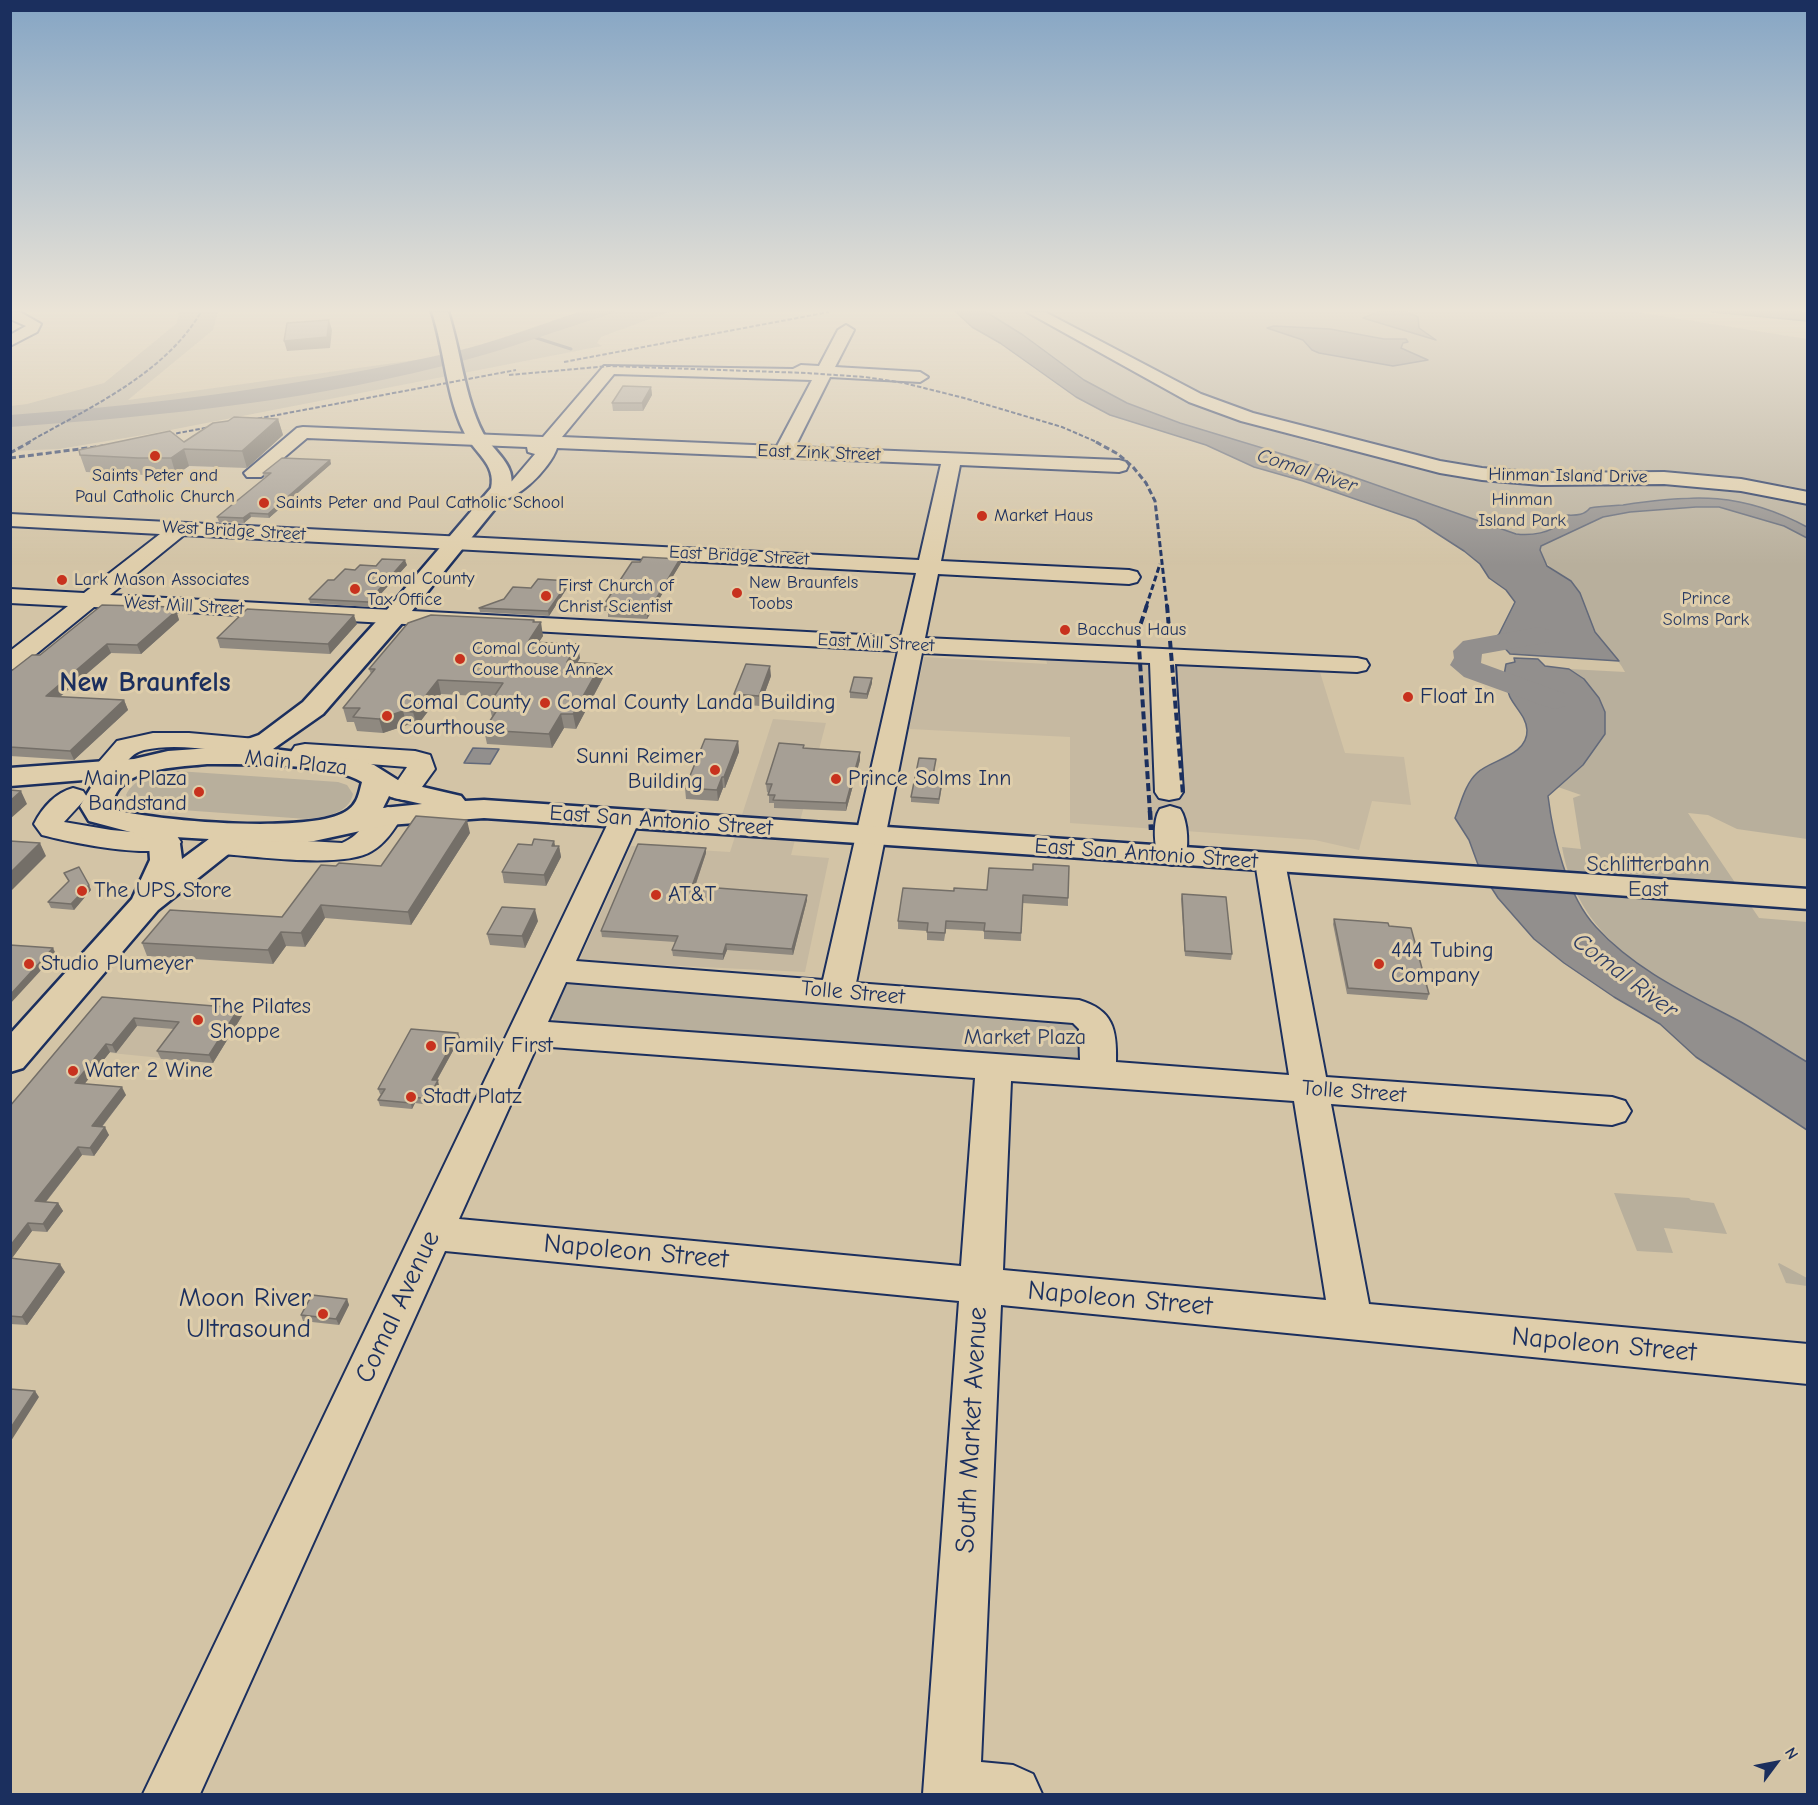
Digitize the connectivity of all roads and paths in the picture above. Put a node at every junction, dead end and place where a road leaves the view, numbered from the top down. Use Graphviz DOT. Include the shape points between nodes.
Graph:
graph roads {
  1 [pos="462,396"];
  2 [pos="587,396"];
  3 [pos="812,396"];
  4 [pos="1194,396"];
  5 [pos="477,440"];
  6 [pos="548,442"];
  7 [pos="783,452"];
  8 [pos="951,458"];
  9 [pos="497,463"];
  10 [pos="1119,466"];
  11 [pos="254,472"];
  12 [pos="496,497"];
  13 [pos="1808,498"];
  14 [pos="10,520"];
  15 [pos="179,529"];
  16 [pos="457,542"];
  17 [pos="928,566"];
  18 [pos="1130,577"];
  19 [pos="10,596"];
  20 [pos="88,601"];
  21 [pos="394,617"];
  22 [pos="912,645"];
  23 [pos="1162,658"];
  24 [pos="10,663"];
  25 [pos="1358,665"];
  26 [pos="313,708"];
  27 [pos="256,747"];
  28 [pos="224,756"];
  29 [pos="316,758"];
  30 [pos="139,766"];
  31 [pos="105,771"];
  32 [pos="10,777"];
  33 [pos="377,780"];
  34 [pos="10,782"];
  35 [pos="84,802"];
  36 [pos="396,804"];
  37 [pos="625,819"];
  38 [pos="348,823"];
  39 [pos="157,834"];
  40 [pos="281,834"];
  41 [pos="871,835"];
  42 [pos="220,845"];
  43 [pos="1172,856"];
  44 [pos="1270,862"];
  45 [pos="1808,899"];
  46 [pos="146,903"];
  47 [pos="556,970"];
  48 [pos="837,992"];
  49 [pos="527,1033"];
  50 [pos="10,1059"];
  51 [pos="994,1066"];
  52 [pos="1097,1074"];
  53 [pos="1310,1089"];
  54 [pos="1612,1111"];
  55 [pos="433,1233"];
  56 [pos="981,1285"];
  57 [pos="1351,1321"];
  58 [pos="1808,1364"];
  59 [pos="951,1791"];
  60 [pos="171,1794"];
  61 [pos="1013,1794"];
  1 -- 5 [label="main road"];
  2 -- 6 [label="street"];
  3 -- 7 [label="street"];
  4 -- 13 [label="street, Hinman Island Drive" via="1253,419 1349,445 1492,475 1541,479 1665,478 1741,485"];
  5 -- 6 [label="street, East Zink Street"];
  5 -- 9 [label="main road"];
  5 -- 11 [label="street, East Zink Street" via="303,432"];
  6 -- 7 [label="street, East Zink Street"];
  6 -- 9 [label="street"];
  6 -- 12 [label="street" via="547,451 519,484"];
  7 -- 8 [label="street, East Zink Street"];
  8 -- 10 [label="street, East Zink Street"];
  8 -- 17 [label="street"];
  9 -- 12 [label="main road" via="503,481"];
  12 -- 16 [label="main road"];
  14 -- 15 [label="street, West Bridge Street"];
  15 -- 16 [label="street, West Bridge Street"];
  15 -- 20 [label="street"];
  16 -- 17 [label="street, East Bridge Street"];
  16 -- 21 [label="main road"];
  17 -- 18 [label="street, East Bridge Street"];
  17 -- 22 [label="street"];
  19 -- 20 [label="street, West Mill Street"];
  20 -- 21 [label="street, West Mill Street"];
  20 -- 24 [label="street"];
  21 -- 22 [label="street, East Mill Street"];
  21 -- 26 [label="main road"];
  22 -- 23 [label="street, East Mill Street"];
  22 -- 41 [label="street"];
  23 -- 25 [label="street, East Mill Street"];
  23 -- 43 [label="street"];
  26 -- 27 [label="main road"];
  26 -- 29 [label="main road" via="305,737"];
  27 -- 28 [label="main road"];
  27 -- 31 [label="street, Main Plaza" via="151,740 126,748"];
  28 -- 29 [label="main road, Main Plaza"];
  28 -- 30 [label="main road, Main Plaza" via="197,755"];
  29 -- 33 [label="main road, Main Plaza" via="364,771"];
  29 -- 36 [label="street, Main Plaza" via="420,761 421,769"];
  30 -- 31 [label="main road"];
  30 -- 35 [label="main road, Main Plaza"];
  31 -- 32 [label="main road"];
  33 -- 36 [label="main road, East San Antonio Street" via="391,788"];
  33 -- 38 [label="main road, Main Plaza" via="377,791 368,807"];
  34 -- 35 [label="main road"];
  35 -- 39 [label="main road, Main Plaza" via="109,819"];
  35 -- 39 [label="street, Main Plaza" via="53,815 52,829 111,839"];
  36 -- 37 [label="main road, East San Antonio Street"];
  36 -- 38 [label="main road, East San Antonio Street"];
  36 -- 42 [label="street, Main Plaza" via="370,841 344,852"];
  37 -- 41 [label="main road, East San Antonio Street"];
  37 -- 47 [label="street, Comal Avenue"];
  38 -- 40 [label="main road, Main Plaza" via="322,831"];
  39 -- 40 [label="main road, Main Plaza"];
  39 -- 46 [label="main road" via="168,852"];
  40 -- 42 [label="main road" via="247,837"];
  41 -- 43 [label="main road, East San Antonio Street"];
  41 -- 48 [label="street"];
  42 -- 46 [label="main road"];
  43 -- 44 [label="main road, East San Antonio Street"];
  44 -- 45 [label="main road, East San Antonio Street"];
  44 -- 53 [label="street"];
  46 -- 50 [label="main road"];
  47 -- 48 [label="street, Tolle Street"];
  47 -- 49 [label="street, Comal Avenue"];
  48 -- 52 [label="street, Tolle Street" via="1086,1014 1097,1025"];
  49 -- 51 [label="street, Tolle Street"];
  49 -- 55 [label="street, Comal Avenue"];
  51 -- 52 [label="street, Tolle Street"];
  51 -- 56 [label="street, South Market Avenue"];
  52 -- 53 [label="street, Tolle Street"];
  53 -- 54 [label="street, Tolle Street"];
  53 -- 57 [label="street"];
  55 -- 56 [label="street, Napoleon Street"];
  55 -- 60 [label="street, Comal Avenue"];
  56 -- 57 [label="street, Napoleon Street"];
  56 -- 59 [label="street, South Market Avenue"];
  57 -- 58 [label="street, Napoleon Street"];
  59 -- 61 [label="street"];
}
